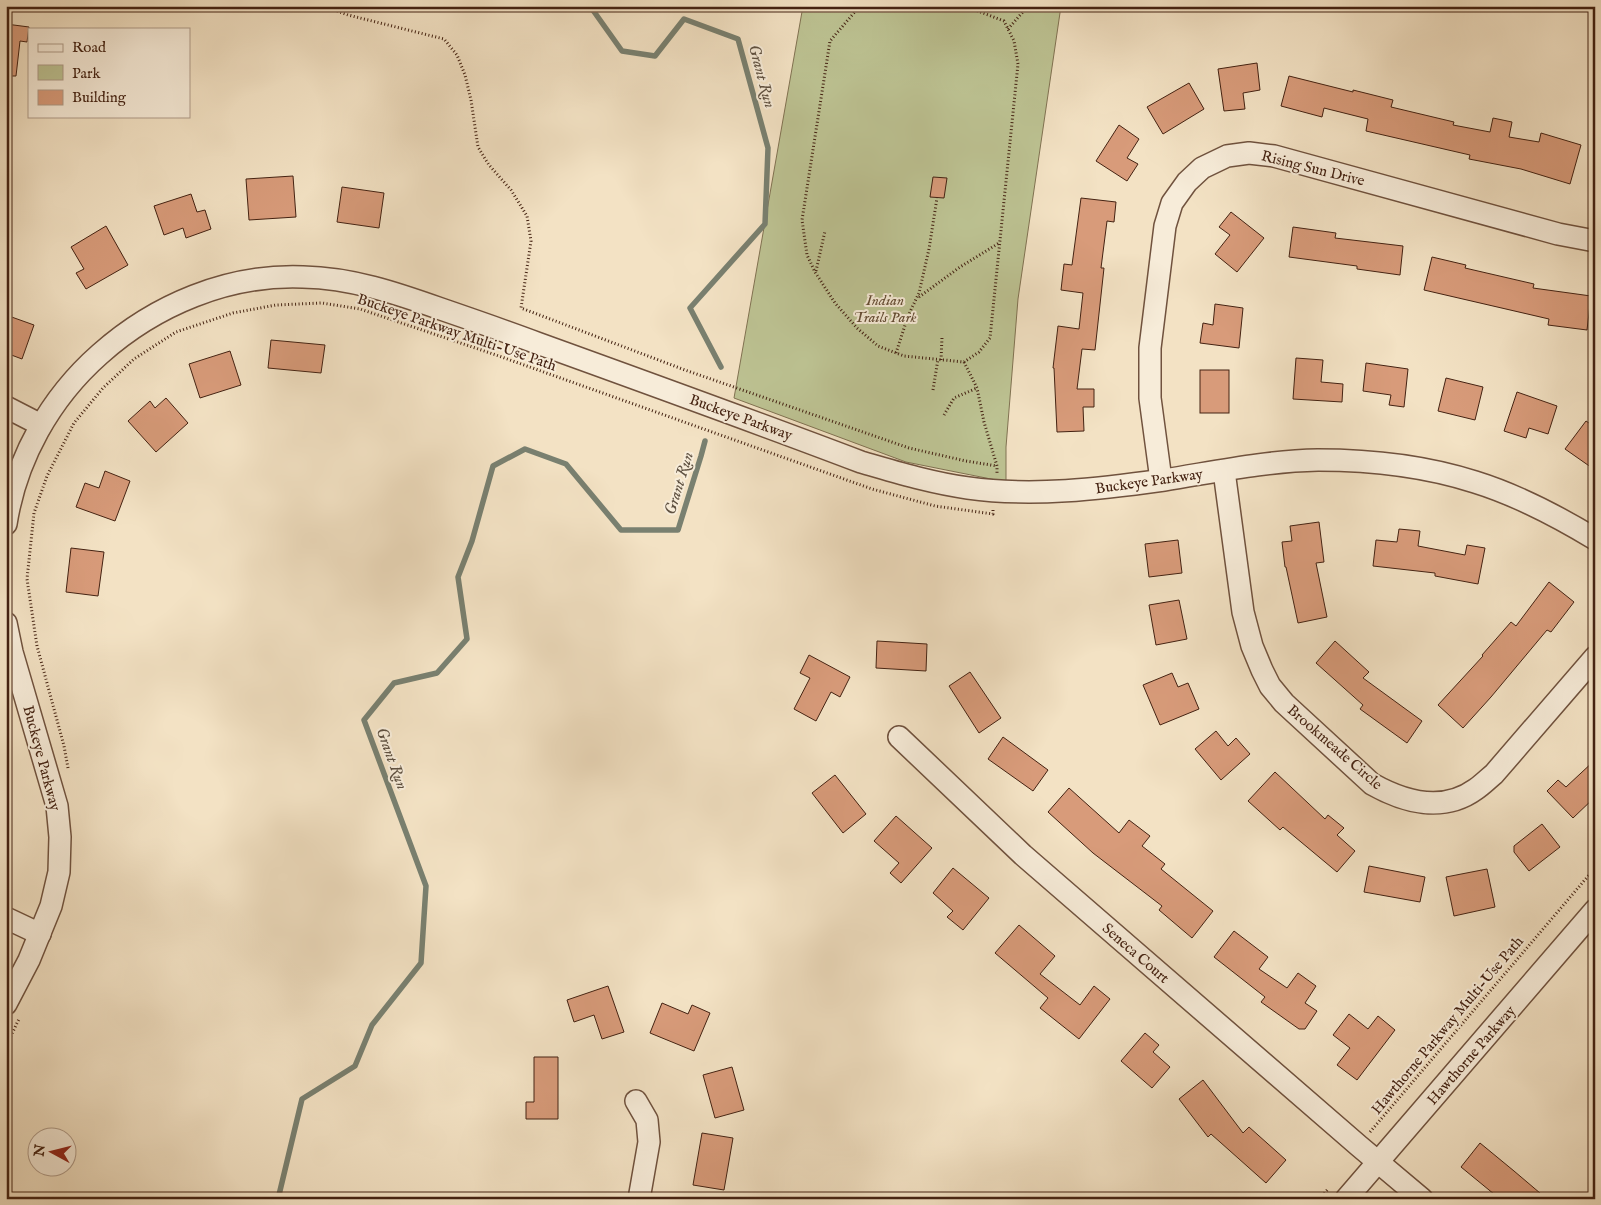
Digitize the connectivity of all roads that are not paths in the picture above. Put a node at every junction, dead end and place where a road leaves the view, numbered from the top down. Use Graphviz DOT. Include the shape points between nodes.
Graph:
graph roads {
  1 [pos="1595,241"];
  2 [pos="6,407"];
  3 [pos="42,425"];
  4 [pos="1224,471"];
  5 [pos="1161,480"];
  6 [pos="6,524"];
  7 [pos="1595,538"];
  8 [pos="6,623"];
  9 [pos="1595,657"];
  10 [pos="899,737"];
  11 [pos="1595,910"];
  12 [pos="6,918"];
  13 [pos="40,934"];
  14 [pos="15,1007"];
  15 [pos="636,1101"];
  16 [pos="1379,1162"];
  17 [pos="1339,1192"];
  18 [pos="639,1199"];
  19 [pos="1422,1199"];
  1 -- 5 [label="street, Rising Sun Drive" via="1549,232 1274,156 1227,156 1202,168 1187,182 1172,204 1165,226 1150,348 1150,398"];
  2 -- 3 [label="street"];
  3 -- 5 [label="street, Buckeye Parkway" via="70,384 91,362 120,336 154,314 217,288 301,276 367,285 400,295 897,473 996,491 1053,492"];
  3 -- 6 [label="street, Buckeye Parkway" via="16,482"];
  4 -- 5 [label="street, Buckeye Parkway"];
  4 -- 7 [label="street, Buckeye Parkway" via="1317,460 1423,469 1510,495"];
  4 -- 9 [label="street, Brookmeade Circle" via="1243,612 1252,646 1270,686 1322,738 1384,791 1426,804 1458,799 1475,790 1494,774"];
  8 -- 13 [label="street, Buckeye Parkway" via="57,806 59,872"];
  10 -- 16 [label="street, Seneca Court" via="1023,855"];
  11 -- 16 [label="street, Hawthorne Parkway"];
  12 -- 13 [label="street"];
  13 -- 14 [label="street, Buckeye Parkway"];
  15 -- 18 [label="street" via="648,1120 649,1142"];
  16 -- 17 [label="street, Hawthorne Parkway"];
  16 -- 19 [label="street, Seneca Court"];
}
